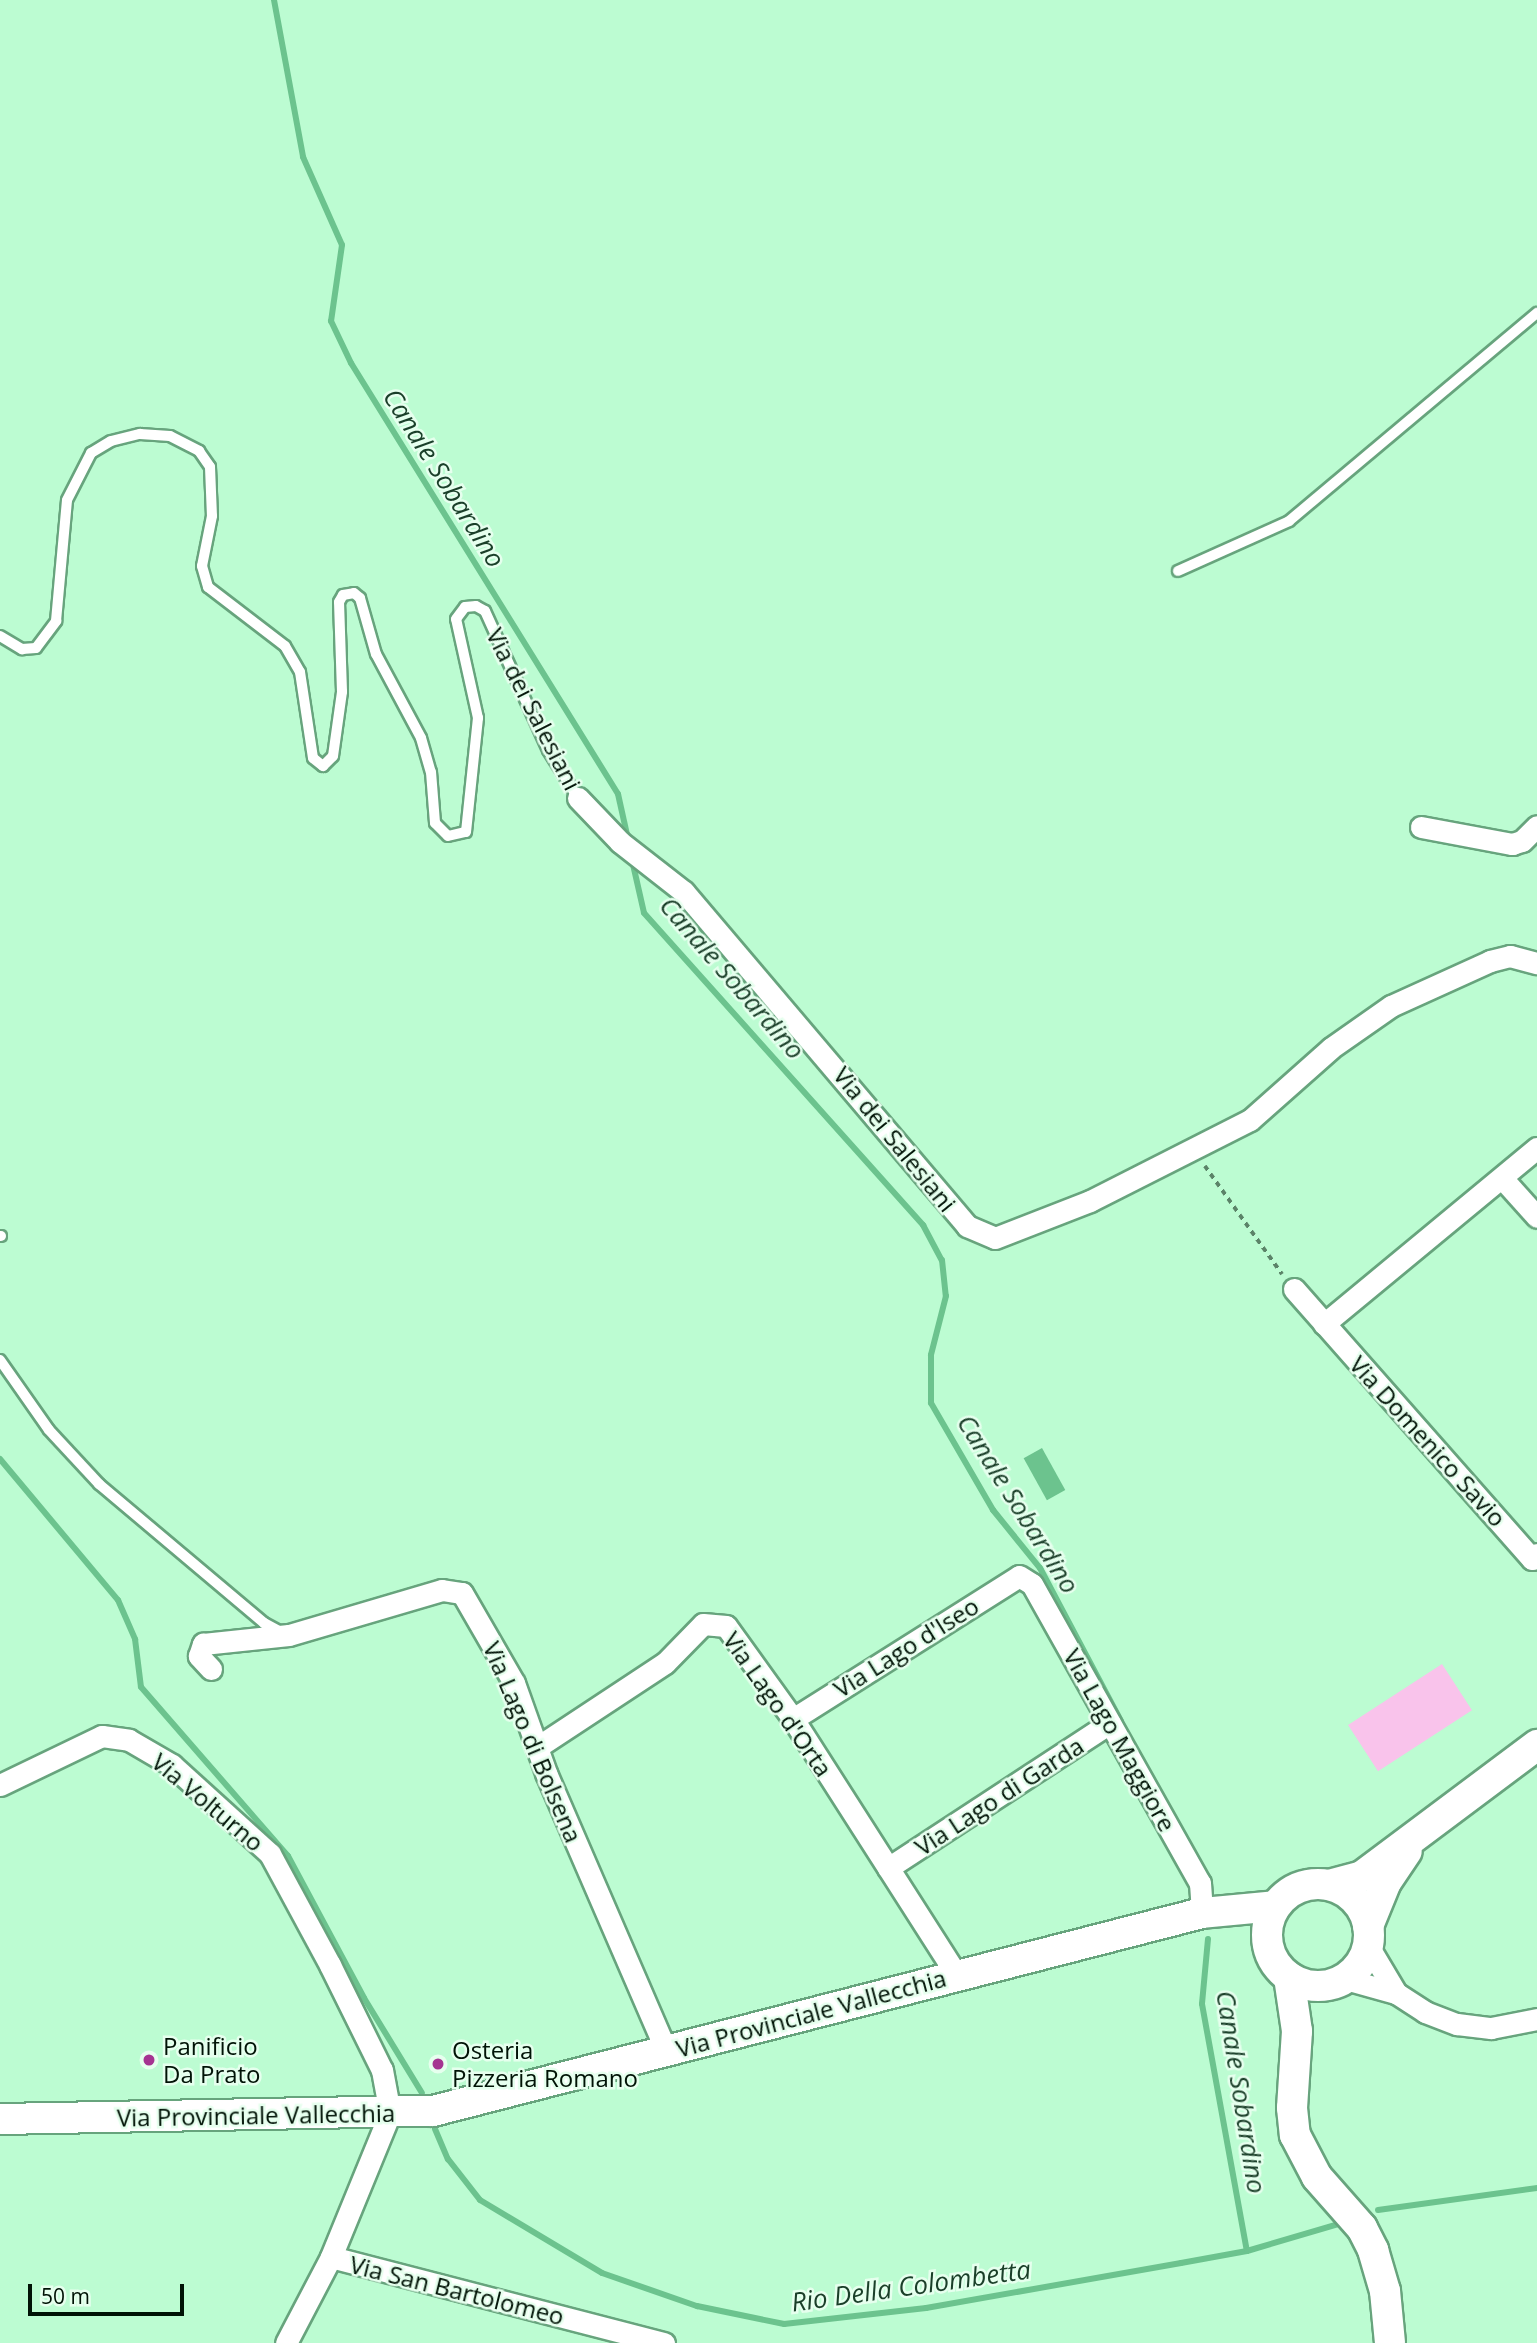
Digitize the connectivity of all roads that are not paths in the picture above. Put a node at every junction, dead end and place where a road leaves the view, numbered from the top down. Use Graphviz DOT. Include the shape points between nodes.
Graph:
graph roads {
  1 [pos="1537,313"];
  2 [pos="1178,572"];
  3 [pos="0,636"];
  4 [pos="578,798"];
  5 [pos="1537,826"];
  6 [pos="1421,827"];
  7 [pos="1534,957"];
  8 [pos="1537,1148"];
  9 [pos="1502,1178"];
  10 [pos="1537,1217"];
  11 [pos="1294,1289"];
  12 [pos="1324,1324"];
  13 [pos="0,1360"];
  14 [pos="1534,1556"];
  15 [pos="1019,1576"];
  16 [pos="289,1636"];
  17 [pos="211,1669"];
  18 [pos="793,1719"];
  19 [pos="1110,1723"];
  20 [pos="1537,1745"];
  21 [pos="539,1746"];
  22 [pos="0,1785"];
  23 [pos="1426,1825"];
  24 [pos="888,1868"];
  25 [pos="1329,1885"];
  26 [pos="1276,1906"];
  27 [pos="1202,1913"];
  28 [pos="1368,1936"];
  29 [pos="1268,1944"];
  30 [pos="956,1974"];
  31 [pos="1289,1977"];
  32 [pos="1336,1982"];
  33 [pos="1396,1993"];
  34 [pos="1537,2019"];
  35 [pos="1297,2031"];
  36 [pos="667,2053"];
  37 [pos="390,2113"];
  38 [pos="0,2119"];
  39 [pos="331,2257"];
  40 [pos="1388,2340"];
  41 [pos="286,2343"];
  42 [pos="664,2343"];
  1 -- 2 [label="lane" via="1289,521"];
  3 -- 4 [label="lane, Via dei Salesiani" via="22,649 36,648 56,621 67,500 91,453 111,441 140,435 170,436 199,451 209,467 212,516 202,566 208,587 285,646 300,672 313,758 323,766 333,756 342,692 339,602 343,595 354,593 360,598 376,654 421,738 431,772 435,823 448,836 466,832 478,718 456,619 465,607 476,606 485,611 548,750"];
  4 -- 7 [label="street, Via dei Salesiani" via="620,842 684,892 967,1226 996,1238 1031,1226 1250,1120 1331,1048 1391,1006 1490,961"];
  5 -- 6 [label="street" via="1512,845"];
  8 -- 9 [label="street"];
  9 -- 10 [label="street"];
  9 -- 12 [label="street"];
  11 -- 12 [label="street, Via Domenico Savio"];
  12 -- 14 [label="street, Via Domenico Savio"];
  13 -- 16 [label="lane" via="49,1430 99,1484 264,1623"];
  15 -- 18 [label="street, Via Lago d'Iseo"];
  15 -- 19 [label="street, Via Lago Maggiore" via="1032,1584"];
  16 -- 17 [label="street, Via Lago di Bolsena" via="203,1643 199,1656"];
  16 -- 21 [label="street, Via Lago di Bolsena" via="442,1590 462,1593 514,1684"];
  18 -- 21 [label="street, Via Lago d'Orta" via="726,1626 712,1622 703,1624 665,1663"];
  18 -- 24 [label="street, Via Lago d'Orta"];
  19 -- 24 [label="street, Via Lago di Garda"];
  19 -- 27 [label="street, Via Lago Maggiore" via="1200,1882"];
  20 -- 23 [label="main road, Via Provinciale Vallecchia"];
  21 -- 36 [label="street, Via Lago di Bolsena" via="545,1773"];
  22 -- 37 [label="street, Via Volturno" via="102,1736 129,1740 172,1765 270,1854 382,2070"];
  23 -- 25 [label="main road, Via Provinciale Vallecchia" via="1363,1876"];
  23 -- 28 [label="main road, Via Provinciale Vallecchia" via="1386,1882"];
  24 -- 30 [label="street, Via Lago d'Orta"];
  25 -- 26 [label="main road, Via Provinciale Vallecchia" via="1299,1888"];
  25 -- 28 [label="main road" via="1355,1900"];
  26 -- 27 [label="main road, Via Provinciale Vallecchia"];
  26 -- 29 [label="main road" via="1267,1931"];
  27 -- 29 [label="main road"];
  27 -- 30 [label="main road, Via Provinciale Vallecchia"];
  28 -- 32 [label="main road, Via Provinciale Vallecchia" via="1356,1970"];
  28 -- 33 [label="street"];
  29 -- 31 [label="main road" via="1272,1957"];
  30 -- 36 [label="main road, Via Provinciale Vallecchia"];
  31 -- 32 [label="main road" via="1314,1986"];
  31 -- 35 [label="main road"];
  32 -- 33 [label="street"];
  32 -- 35 [label="main road, Via Provinciale Vallecchia"];
  33 -- 34 [label="street" via="1425,2012 1457,2024 1491,2028"];
  35 -- 40 [label="main road" via="1292,2108 1296,2135 1317,2177 1362,2228 1373,2250 1385,2291"];
  36 -- 37 [label="main road, Via Provinciale Vallecchia" via="433,2111"];
  37 -- 38 [label="main road, Via Provinciale Vallecchia"];
  37 -- 39 [label="street, Via San Bartolomeo"];
  39 -- 41 [label="street, Via San Bartolomeo"];
  39 -- 42 [label="street, Via San Bartolomeo"];
}
